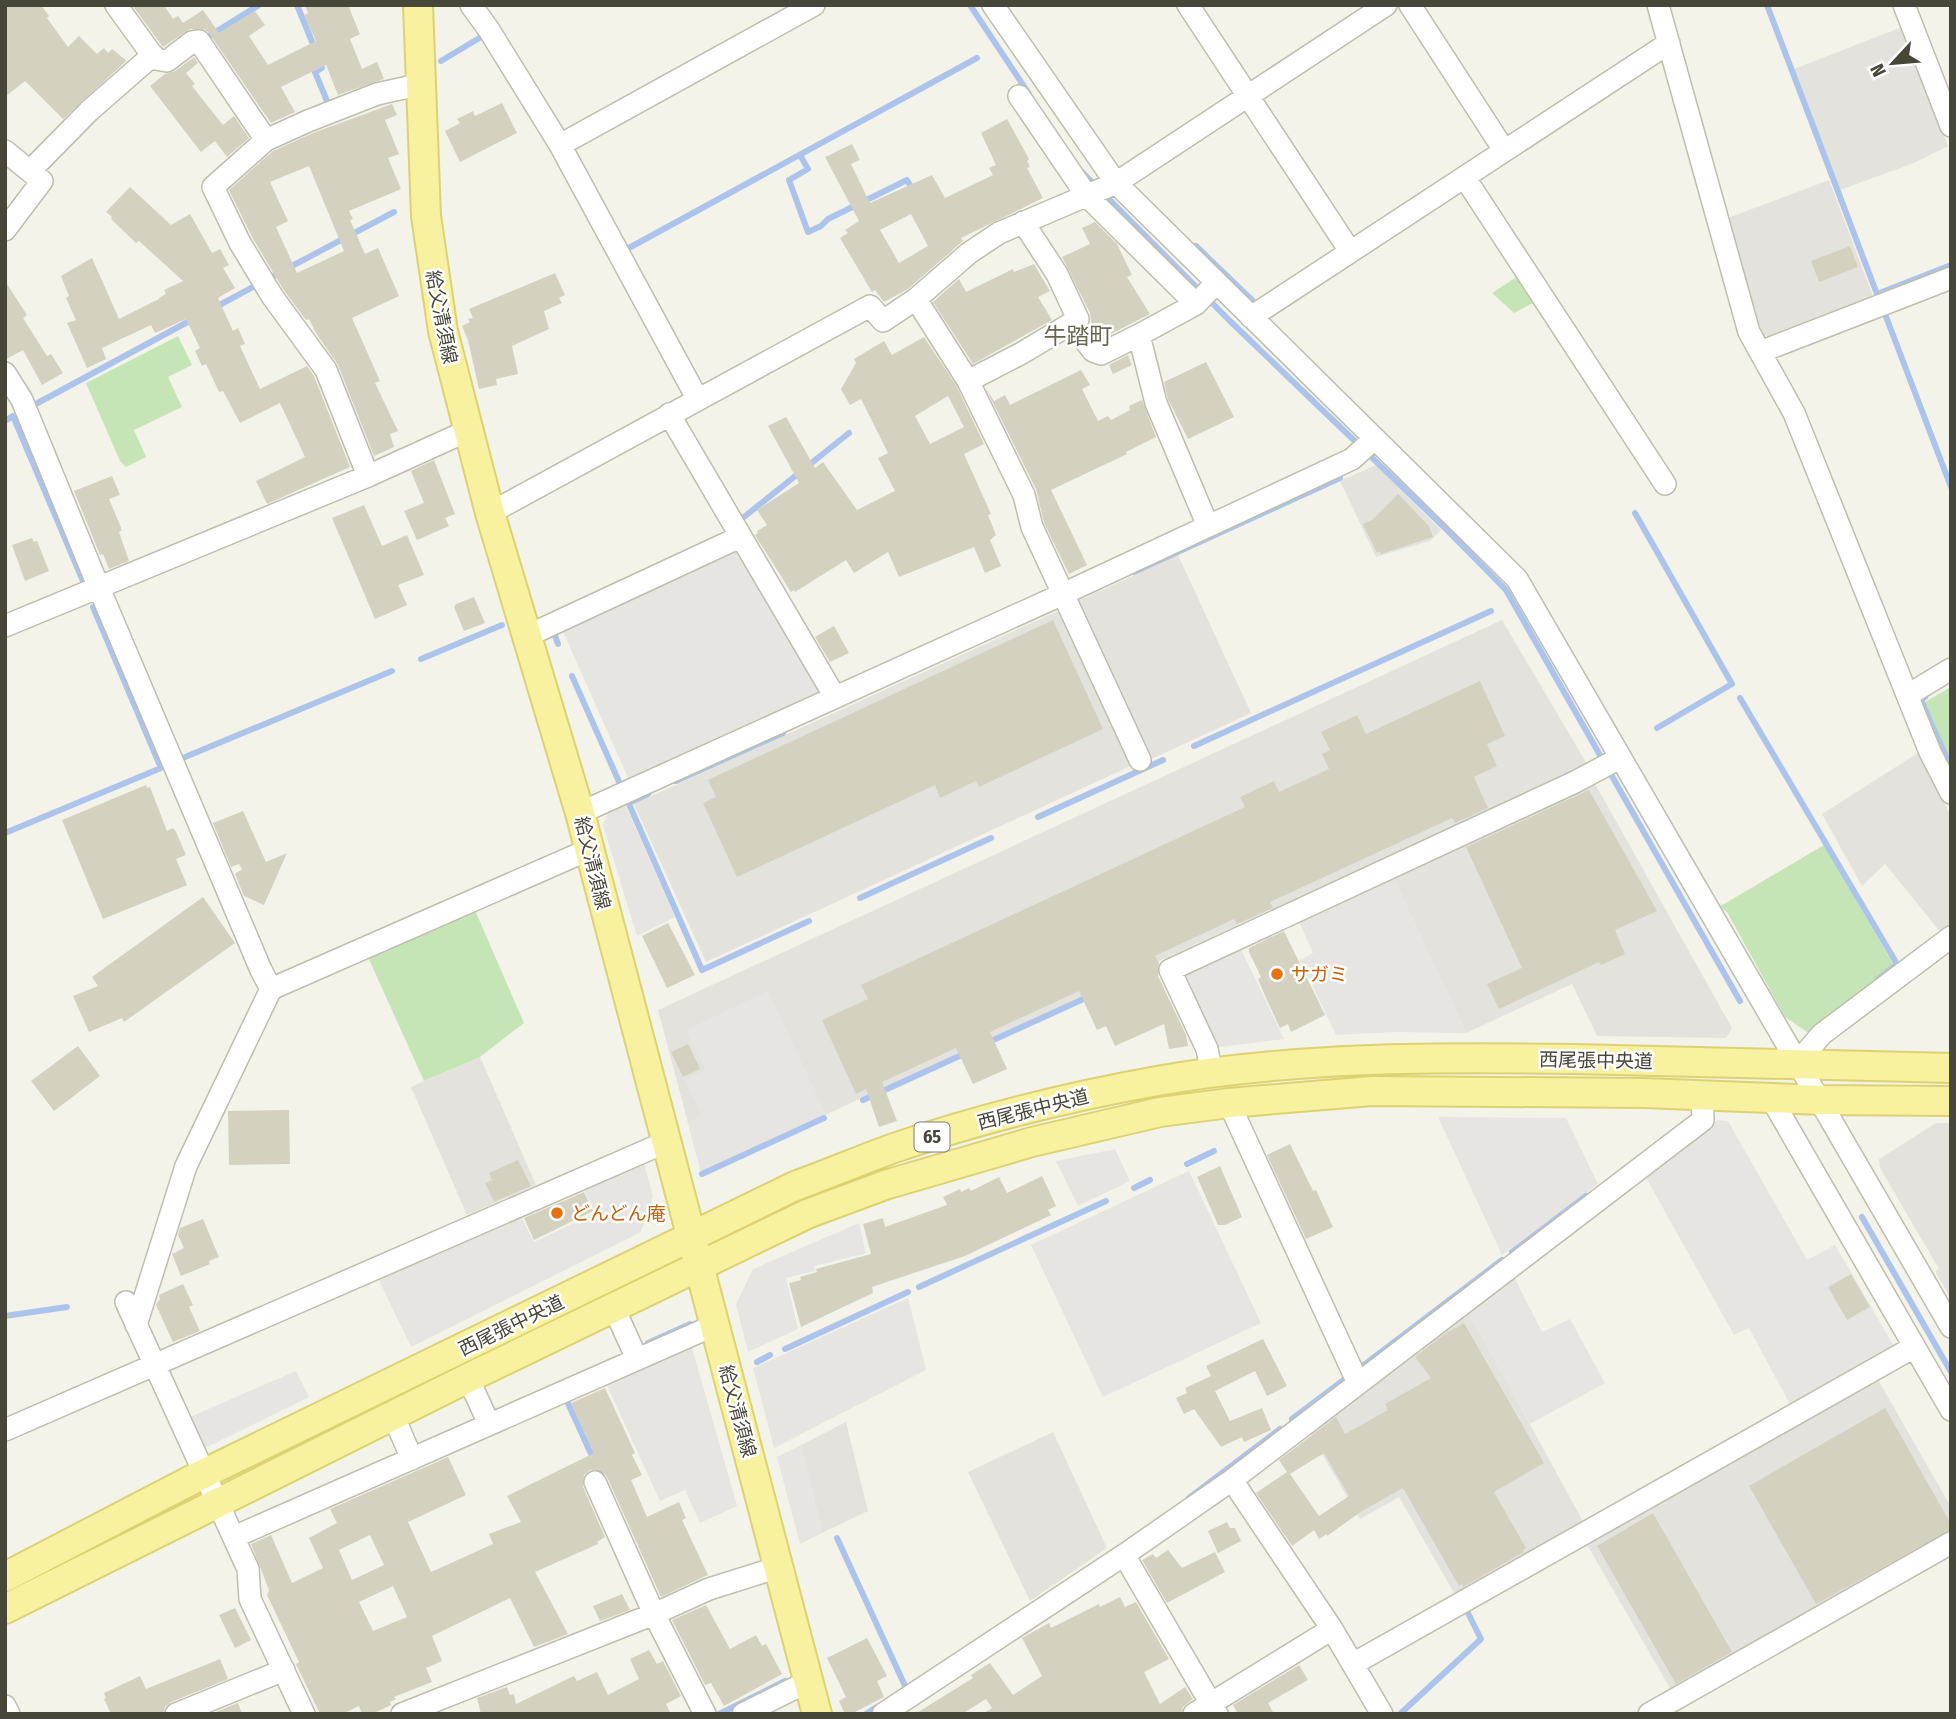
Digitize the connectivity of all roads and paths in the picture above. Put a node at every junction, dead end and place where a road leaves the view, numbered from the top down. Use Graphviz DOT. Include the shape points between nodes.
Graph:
graph roads {
  1 [pos="116,5"];
  2 [pos="418,5"];
  3 [pos="471,5"];
  4 [pos="814,5"];
  5 [pos="993,5"];
  6 [pos="1188,5"];
  7 [pos="1386,5"];
  8 [pos="1410,5"];
  9 [pos="1658,5"];
  10 [pos="1904,5"];
  11 [pos="1669,43"];
  12 [pos="153,55"];
  13 [pos="422,84"];
  14 [pos="1019,96"];
  15 [pos="1248,96"];
  16 [pos="1951,126"];
  17 [pos="266,140"];
  18 [pos="560,145"];
  19 [pos="1504,150"];
  20 [pos="5,151"];
  21 [pos="30,171"];
  22 [pos="1465,178"];
  23 [pos="1101,190"];
  24 [pos="1023,222"];
  25 [pos="5,230"];
  26 [pos="1350,251"];
  27 [pos="1951,278"];
  28 [pos="1206,294"];
  29 [pos="916,299"];
  30 [pos="1251,317"];
  31 [pos="1073,323"];
  32 [pos="1139,335"];
  33 [pos="1760,352"];
  34 [pos="5,373"];
  35 [pos="968,381"];
  36 [pos="697,398"];
  37 [pos="669,414"];
  38 [pos="467,432"];
  39 [pos="1366,447"];
  40 [pos="368,476"];
  41 [pos="1665,484"];
  42 [pos="489,513"];
  43 [pos="1208,526"];
  44 [pos="740,537"];
  45 [pos="99,588"];
  46 [pos="1063,594"];
  47 [pos="5,626"];
  48 [pos="527,636"];
  49 [pos="1951,669"];
  50 [pos="1908,695"];
  51 [pos="835,697"];
  52 [pos="1140,760"];
  53 [pos="1611,763"];
  54 [pos="1951,793"];
  55 [pos="580,813"];
  56 [pos="589,850"];
  57 [pos="1951,937"];
  58 [pos="271,989"];
  59 [pos="1796,1064"];
  60 [pos="1951,1068"];
  61 [pos="1212,1074"];
  62 [pos="1702,1095"];
  63 [pos="1771,1098"];
  64 [pos="1821,1100"];
  65 [pos="1951,1101"];
  66 [pos="1229,1102"];
  67 [pos="666,1142"];
  68 [pos="692,1238"];
  69 [pos="699,1265"];
  70 [pos="126,1302"];
  71 [pos="614,1306"];
  72 [pos="136,1325"];
  73 [pos="715,1325"];
  74 [pos="1951,1327"];
  75 [pos="1914,1347"];
  76 [pos="636,1359"];
  77 [pos="154,1364"];
  78 [pos="468,1378"];
  79 [pos="1358,1383"];
  80 [pos="1951,1410"];
  81 [pos="393,1415"];
  82 [pos="489,1424"];
  83 [pos="5,1430"];
  84 [pos="412,1459"];
  85 [pos="203,1474"];
  86 [pos="1232,1480"];
  87 [pos="595,1482"];
  88 [pos="217,1502"];
  89 [pos="234,1538"];
  90 [pos="1951,1543"];
  91 [pos="1124,1555"];
  92 [pos="779,1567"];
  93 [pos="5,1577"];
  94 [pos="5,1609"];
  95 [pos="654,1614"];
  96 [pos="1332,1629"];
  97 [pos="1353,1664"];
  98 [pos="284,1670"];
  99 [pos="809,1681"];
  100 [pos="5,1706"];
  101 [pos="1207,1710"];
  102 [pos="9,1714"];
  103 [pos="176,1714"];
  104 [pos="304,1714"];
  105 [pos="402,1714"];
  106 [pos="705,1714"];
  107 [pos="743,1714"];
  108 [pos="817,1714"];
  109 [pos="883,1714"];
  110 [pos="1382,1714"];
  111 [pos="1649,1714"];
  1 -- 12 [label="street"];
  2 -- 13 [label="main road, 給父清須線"];
  3 -- 18 [label="street"];
  4 -- 18 [label="street"];
  5 -- 23 [label="street"];
  6 -- 15 [label="street"];
  7 -- 15 [label="street"];
  8 -- 19 [label="street"];
  9 -- 11 [label="street"];
  10 -- 16 [label="street"];
  11 -- 19 [label="street"];
  11 -- 33 [label="street" via="1749,332"];
  12 -- 17 [label="street" via="167,61 192,41 200,41"];
  12 -- 21 [label="street"];
  13 -- 17 [label="street" via="377,94"];
  13 -- 38 [label="main road, 給父清須線" via="426,216 443,331"];
  14 -- 23 [label="street"];
  15 -- 23 [label="street"];
  15 -- 26 [label="street"];
  17 -- 40 [label="street" via="213,187 240,243 326,370"];
  18 -- 36 [label="street"];
  19 -- 22 [label="street"];
  20 -- 21 [label="street"];
  21 -- 25 [label="street" via="42,181"];
  22 -- 26 [label="street"];
  22 -- 41 [label="street"];
  23 -- 24 [label="street"];
  23 -- 28 [label="street"];
  23 -- 28 [label="street"];
  24 -- 29 [label="street" via="969,253"];
  24 -- 31 [label="street" via="1057,274 1078,319"];
  26 -- 30 [label="street"];
  27 -- 33 [label="street"];
  28 -- 30 [label="street"];
  28 -- 32 [label="street"];
  29 -- 35 [label="street"];
  29 -- 36 [label="street" via="883,321 870,306"];
  30 -- 39 [label="street"];
  31 -- 32 [label="street" via="1093,351 1101,354"];
  31 -- 35 [label="street"];
  32 -- 43 [label="street" via="1156,402"];
  33 -- 50 [label="street" via="1794,413"];
  34 -- 45 [label="street" via="23,400"];
  35 -- 46 [label="street" via="1024,495 1032,527"];
  36 -- 37 [label="street"];
  37 -- 42 [label="street"];
  37 -- 44 [label="street"];
  38 -- 40 [label="street"];
  38 -- 42 [label="main road, 給父清須線"];
  39 -- 43 [label="street"];
  39 -- 53 [label="street" via="1517,579"];
  40 -- 45 [label="street"];
  42 -- 48 [label="main road, 給父清須線"];
  43 -- 46 [label="street"];
  44 -- 48 [label="street"];
  44 -- 51 [label="street"];
  45 -- 47 [label="street"];
  45 -- 58 [label="street"];
  46 -- 51 [label="street"];
  46 -- 52 [label="street"];
  48 -- 55 [label="main road, 給父清須線"];
  49 -- 50 [label="street"];
  50 -- 54 [label="street"];
  51 -- 55 [label="street"];
  53 -- 59 [label="street"];
  53 -- 61 [label="street" via="1170,970 1207,1049"];
  55 -- 56 [label="main road, 給父清須線"];
  56 -- 58 [label="street"];
  56 -- 67 [label="main road, 給父清須線"];
  57 -- 59 [label="street" via="1822,1034"];
  58 -- 72 [label="street" via="186,1166"];
  59 -- 60 [label="main road, 西尾張中央道 / 65"];
  59 -- 61 [label="main road, 西尾張中央道 / 65" via="1438,1057"];
  59 -- 64 [label="street"];
  61 -- 68 [label="main road, 西尾張中央道 / 65" via="1084,1096 893,1149 795,1186"];
  62 -- 63 [label="main road, 西尾張中央道 / 65"];
  62 -- 66 [label="main road, 西尾張中央道 / 65" via="1372,1091"];
  62 -- 79 [label="street" via="1703,1120"];
  63 -- 64 [label="main road, 西尾張中央道 / 65"];
  63 -- 75 [label="street"];
  64 -- 65 [label="main road, 西尾張中央道 / 65"];
  64 -- 74 [label="street"];
  66 -- 69 [label="main road, 西尾張中央道 / 65" via="1160,1112 1032,1142 885,1185 807,1214"];
  66 -- 79 [label="street"];
  67 -- 68 [label="main road, 給父清須線"];
  67 -- 77 [label="street"];
  68 -- 69 [label="main road, 給父清須線"];
  68 -- 85 [label="main road, 西尾張中央道 / 65"];
  69 -- 71 [label="main road, 西尾張中央道 / 65"];
  69 -- 73 [label="main road, 給父清須線"];
  70 -- 72 [label="street"];
  71 -- 76 [label="street"];
  71 -- 78 [label="main road, 西尾張中央道 / 65"];
  72 -- 77 [label="street"];
  73 -- 76 [label="street"];
  73 -- 92 [label="main road, 給父清須線"];
  75 -- 80 [label="street"];
  75 -- 97 [label="street"];
  76 -- 82 [label="street"];
  77 -- 83 [label="street"];
  77 -- 85 [label="street"];
  78 -- 81 [label="main road, 西尾張中央道 / 65"];
  78 -- 82 [label="street"];
  79 -- 86 [label="street"];
  81 -- 84 [label="street"];
  81 -- 88 [label="main road, 西尾張中央道 / 65"];
  82 -- 84 [label="street"];
  84 -- 89 [label="street"];
  85 -- 88 [label="street"];
  85 -- 93 [label="main road, 西尾張中央道 / 65"];
  86 -- 91 [label="street"];
  86 -- 96 [label="street"];
  87 -- 95 [label="street"];
  88 -- 89 [label="street"];
  88 -- 94 [label="main road, 西尾張中央道 / 65"];
  89 -- 98 [label="street" via="248,1569 250,1599"];
  90 -- 111 [label="street"];
  91 -- 101 [label="street"];
  91 -- 109 [label="street"];
  92 -- 95 [label="street" via="709,1589"];
  92 -- 99 [label="main road, 給父清須線"];
  95 -- 105 [label="street"];
  95 -- 106 [label="street"];
  96 -- 97 [label="street"];
  96 -- 101 [label="street"];
  97 -- 110 [label="street"];
  98 -- 103 [label="street"];
  98 -- 104 [label="street"];
  99 -- 107 [label="street"];
  99 -- 108 [label="main road, 給父清須線"];
  100 -- 102 [label="street"];
}
